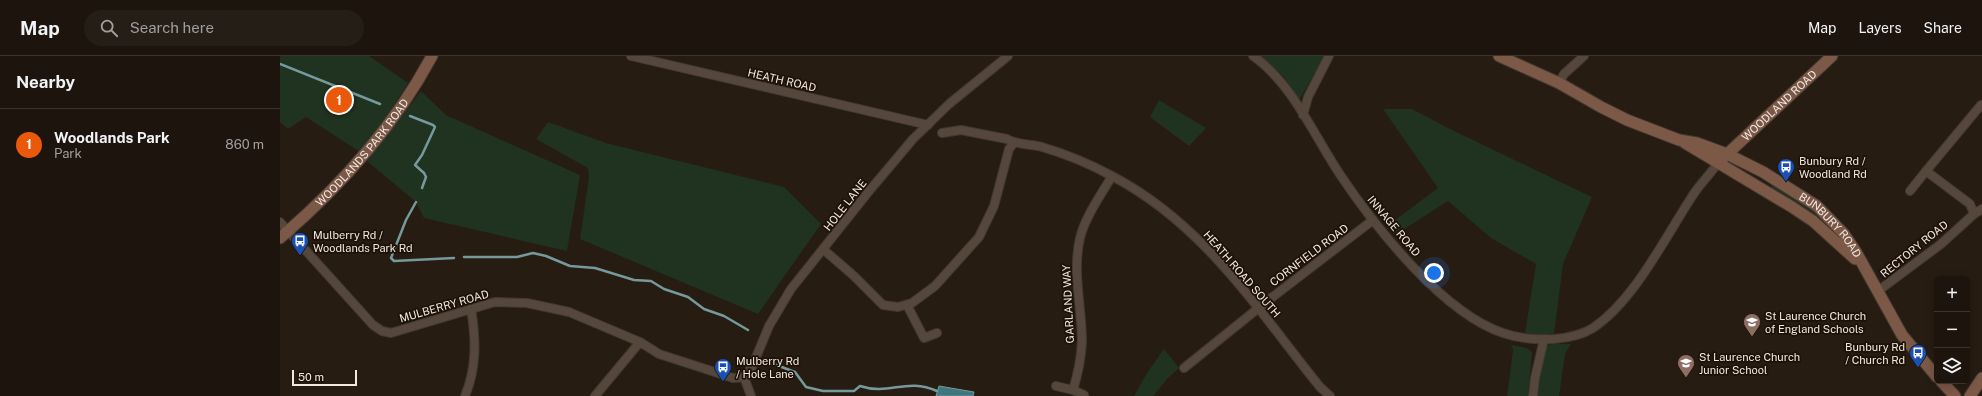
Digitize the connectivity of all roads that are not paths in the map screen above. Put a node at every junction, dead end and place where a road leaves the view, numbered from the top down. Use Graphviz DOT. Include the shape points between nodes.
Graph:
graph roads {
  1 [pos="432,56"];
  2 [pos="631,56"];
  3 [pos="1008,56"];
  4 [pos="1253,56"];
  5 [pos="1329,56"];
  6 [pos="1499,56"];
  7 [pos="1584,56"];
  8 [pos="1832,56"];
  9 [pos="1559,83"];
  10 [pos="1981,105"];
  11 [pos="1303,115"];
  12 [pos="928,125"];
  13 [pos="942,133"];
  14 [pos="1679,140"];
  15 [pos="1014,143"];
  16 [pos="1727,154"];
  17 [pos="1718,163"];
  18 [pos="1926,171"];
  19 [pos="1112,176"];
  20 [pos="1910,191"];
  21 [pos="1982,210"];
  22 [pos="1974,214"];
  23 [pos="1373,220"];
  24 [pos="280,222"];
  25 [pos="284,235"];
  26 [pos="824,250"];
  27 [pos="1865,269"];
  28 [pos="1878,291"];
  29 [pos="907,305"];
  30 [pos="1259,307"];
  31 [pos="471,309"];
  32 [pos="937,333"];
  33 [pos="1544,339"];
  34 [pos="640,342"];
  35 [pos="1184,368"];
  36 [pos="1934,373"];
  37 [pos="744,377"];
  38 [pos="1982,378"];
  39 [pos="1944,384"];
  40 [pos="1056,386"];
  41 [pos="1073,390"];
  42 [pos="1084,395"];
  43 [pos="466,396"];
  44 [pos="595,396"];
  45 [pos="751,396"];
  46 [pos="1330,396"];
  47 [pos="1533,396"];
  48 [pos="1955,396"];
  49 [pos="1970,396"];
  1 -- 25 [label="main road, WOODLANDS PARK ROAD" via="418,83 388,127 347,176"];
  2 -- 12 [label="street, HEATH ROAD"];
  3 -- 12 [label="street, HOLE LANE" via="949,104"];
  4 -- 11 [label="street, INNAGE ROAD" via="1268,67 1289,90"];
  5 -- 11 [label="street" via="1308,97"];
  6 -- 9 [label="main road, BUNBURY ROAD"];
  7 -- 9 [label="street" via="1564,74"];
  8 -- 16 [label="main road, WOODLAND ROAD"];
  9 -- 14 [label="main road, BUNBURY ROAD" via="1601,107"];
  10 -- 18 [label="street"];
  11 -- 23 [label="street, INNAGE ROAD"];
  12 -- 26 [label="street, HOLE LANE" via="870,190"];
  13 -- 15 [label="street, HEATH ROAD SOUTH" via="961,130 1007,139"];
  14 -- 16 [label="main road, BUNBURY ROAD" via="1697,143"];
  14 -- 17 [label="main road, BUNBURY ROAD"];
  15 -- 19 [label="street, HEATH ROAD SOUTH" via="1028,143 1059,152"];
  15 -- 29 [label="street" via="1009,149 994,206 974,244 935,286"];
  16 -- 17 [label="main road, WOODLAND ROAD"];
  16 -- 27 [label="main road, BUNBURY ROAD" via="1763,172 1817,206 1844,234"];
  17 -- 27 [label="main road, BUNBURY ROAD" via="1813,221"];
  17 -- 33 [label="street, INNAGE ROAD" via="1631,291 1608,315 1592,328 1567,338"];
  18 -- 20 [label="street"];
  18 -- 22 [label="street" via="1970,204"];
  19 -- 30 [label="street, HEATH ROAD SOUTH" via="1174,217 1204,244"];
  19 -- 41 [label="street, GARLAND WAY" via="1080,238 1076,282 1082,340 1079,370"];
  21 -- 22 [label="street, RECTORY ROAD"];
  22 -- 28 [label="street, RECTORY ROAD" via="1941,244"];
  23 -- 30 [label="street, CORNFIELD ROAD"];
  23 -- 33 [label="street, INNAGE ROAD" via="1426,280 1477,321 1503,333 1535,340"];
  24 -- 25 [label="street, MULBERRY ROAD"];
  25 -- 31 [label="street, MULBERRY ROAD" via="382,332 399,331"];
  26 -- 29 [label="street" via="883,305"];
  26 -- 37 [label="street, HOLE LANE" via="791,289 769,326 752,367"];
  27 -- 28 [label="main road, BUNBURY ROAD"];
  28 -- 36 [label="main road, BUNBURY ROAD" via="1902,335"];
  29 -- 32 [label="street" via="924,338"];
  30 -- 35 [label="street, CORNFIELD ROAD"];
  30 -- 46 [label="street, HEATH ROAD SOUTH" via="1320,387"];
  31 -- 34 [label="street, MULBERRY ROAD" via="495,302 527,303 569,312"];
  31 -- 43 [label="street" via="476,352 472,380"];
  33 -- 47 [label="street"];
  34 -- 37 [label="street, MULBERRY ROAD" via="659,354 733,378"];
  34 -- 44 [label="street"];
  37 -- 45 [label="street"];
  38 -- 49 [label="main road"];
  39 -- 48 [label="main road"];
  40 -- 41 [label="street"];
  41 -- 42 [label="street"];
}
